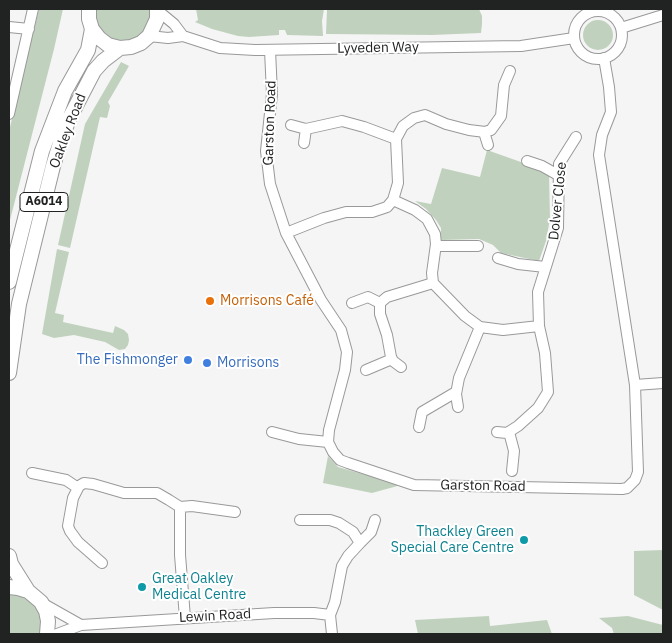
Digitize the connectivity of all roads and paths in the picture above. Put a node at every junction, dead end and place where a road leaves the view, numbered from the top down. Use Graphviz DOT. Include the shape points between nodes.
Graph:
graph roads {
  1 [pos="34,9"];
  2 [pos="89,9"];
  3 [pos="157,9"];
  4 [pos="593,10"];
  5 [pos="663,15"];
  6 [pos="9,27"];
  7 [pos="621,28"];
  8 [pos="29,29"];
  9 [pos="92,29"];
  10 [pos="149,36"];
  11 [pos="183,36"];
  12 [pos="574,38"];
  13 [pos="120,48"];
  14 [pos="270,50"];
  15 [pos="604,58"];
  16 [pos="510,71"];
  17 [pos="9,114"];
  18 [pos="291,125"];
  19 [pos="306,129"];
  20 [pos="484,132"];
  21 [pos="396,140"];
  22 [pos="304,143"];
  23 [pos="488,145"];
  24 [pos="575,145"];
  25 [pos="528,161"];
  26 [pos="558,175"];
  27 [pos="393,200"];
  28 [pos="286,233"];
  29 [pos="436,246"];
  30 [pos="478,246"];
  31 [pos="498,258"];
  32 [pos="545,267"];
  33 [pos="9,282"];
  34 [pos="433,283"];
  35 [pos="352,303"];
  36 [pos="380,303"];
  37 [pos="539,326"];
  38 [pos="480,327"];
  39 [pos="392,359"];
  40 [pos="401,367"];
  41 [pos="366,370"];
  42 [pos="9,373"];
  43 [pos="663,383"];
  44 [pos="636,385"];
  45 [pos="456,392"];
  46 [pos="458,407"];
  47 [pos="419,427"];
  48 [pos="272,432"];
  49 [pos="497,432"];
  50 [pos="509,432"];
  51 [pos="328,442"];
  52 [pos="512,471"];
  53 [pos="32,473"];
  54 [pos="78,488"];
  55 [pos="180,507"];
  56 [pos="235,512"];
  57 [pos="300,520"];
  58 [pos="375,520"];
  59 [pos="360,543"];
  60 [pos="9,556"];
  61 [pos="102,563"];
  62 [pos="9,587"];
  63 [pos="28,591"];
  64 [pos="41,602"];
  65 [pos="330,615"];
  66 [pos="185,618"];
  67 [pos="81,624"];
  68 [pos="47,634"];
  69 [pos="57,634"];
  70 [pos="332,634"];
  1 -- 8 [label="street"];
  2 -- 9 [label="main road"];
  3 -- 10 [label="main road" via="157,19"];
  3 -- 11 [label="street, Lyveden Way"];
  4 -- 7 [label="street" via="611,15"];
  4 -- 12 [label="street" via="581,18"];
  5 -- 7 [label="street"];
  6 -- 8 [label="street"];
  7 -- 15 [label="street" via="620,44"];
  8 -- 17 [label="street"];
  9 -- 13 [label="main road" via="108,45"];
  9 -- 33 [label="main road, Oakley Road / A6014" via="88,50 65,91 42,151"];
  10 -- 11 [label="street, Lyveden Way"];
  10 -- 13 [label="main road" via="141,43"];
  11 -- 14 [label="street, Lyveden Way" via="220,48"];
  12 -- 14 [label="street, Lyveden Way" via="521,46"];
  12 -- 15 [label="street" via="585,55"];
  13 -- 42 [label="main road, Oakley Road / A6014" via="94,71 61,140 19,304"];
  14 -- 28 [label="street, Garston Road" via="272,94 267,131 267,169"];
  15 -- 44 [label="street, Garston Road" via="611,112 599,155"];
  16 -- 20 [label="street" via="504,84 501,116 491,130"];
  18 -- 19 [label="street"];
  19 -- 21 [label="street" via="342,121"];
  19 -- 22 [label="street"];
  20 -- 21 [label="street" via="420,115 403,126"];
  20 -- 23 [label="street"];
  21 -- 27 [label="street" via="398,183"];
  24 -- 26 [label="street, Dolver Close" via="559,164"];
  25 -- 26 [label="street"];
  26 -- 32 [label="street, Dolver Close" via="558,228"];
  27 -- 28 [label="street" via="387,207 372,212 346,212"];
  27 -- 29 [label="street" via="427,220 435,234"];
  28 -- 51 [label="street, Garston Road" via="346,343 348,360"];
  29 -- 30 [label="street"];
  29 -- 34 [label="street"];
  31 -- 32 [label="street"];
  32 -- 37 [label="street, Dolver Close" via="538,292"];
  34 -- 36 [label="street" via="387,297"];
  34 -- 38 [label="street"];
  35 -- 36 [label="street" via="368,297"];
  36 -- 39 [label="street"];
  37 -- 38 [label="street" via="503,330"];
  37 -- 50 [label="street, Dolver Close" via="546,353 548,392 538,408"];
  38 -- 45 [label="street"];
  39 -- 40 [label="street"];
  39 -- 41 [label="street"];
  43 -- 44 [label="street"];
  44 -- 51 [label="street, Garston Road" via="638,465 635,480 626,488 414,485 340,460"];
  45 -- 46 [label="street"];
  45 -- 47 [label="street" via="422,412"];
  48 -- 51 [label="street"];
  49 -- 50 [label="street"];
  50 -- 52 [label="street" via="514,451"];
  53 -- 54 [label="street" via="66,480"];
  54 -- 55 [label="street" via="84,483 120,492 156,493"];
  54 -- 61 [label="street" via="68,526 78,542"];
  55 -- 56 [label="street"];
  55 -- 66 [label="street"];
  57 -- 59 [label="street" via="339,523 354,532"];
  58 -- 59 [label="street" via="371,532"];
  59 -- 65 [label="street" via="342,566"];
  60 -- 63 [label="main road"];
  62 -- 63 [label="main road"];
  63 -- 64 [label="main road"];
  64 -- 67 [label="street"];
  64 -- 68 [label="main road" via="48,621"];
  65 -- 66 [label="street, Lewin Road" via="274,613"];
  65 -- 70 [label="street"];
  66 -- 67 [label="street, Lewin Road"];
  67 -- 69 [label="street, Lewin Road"];
}
